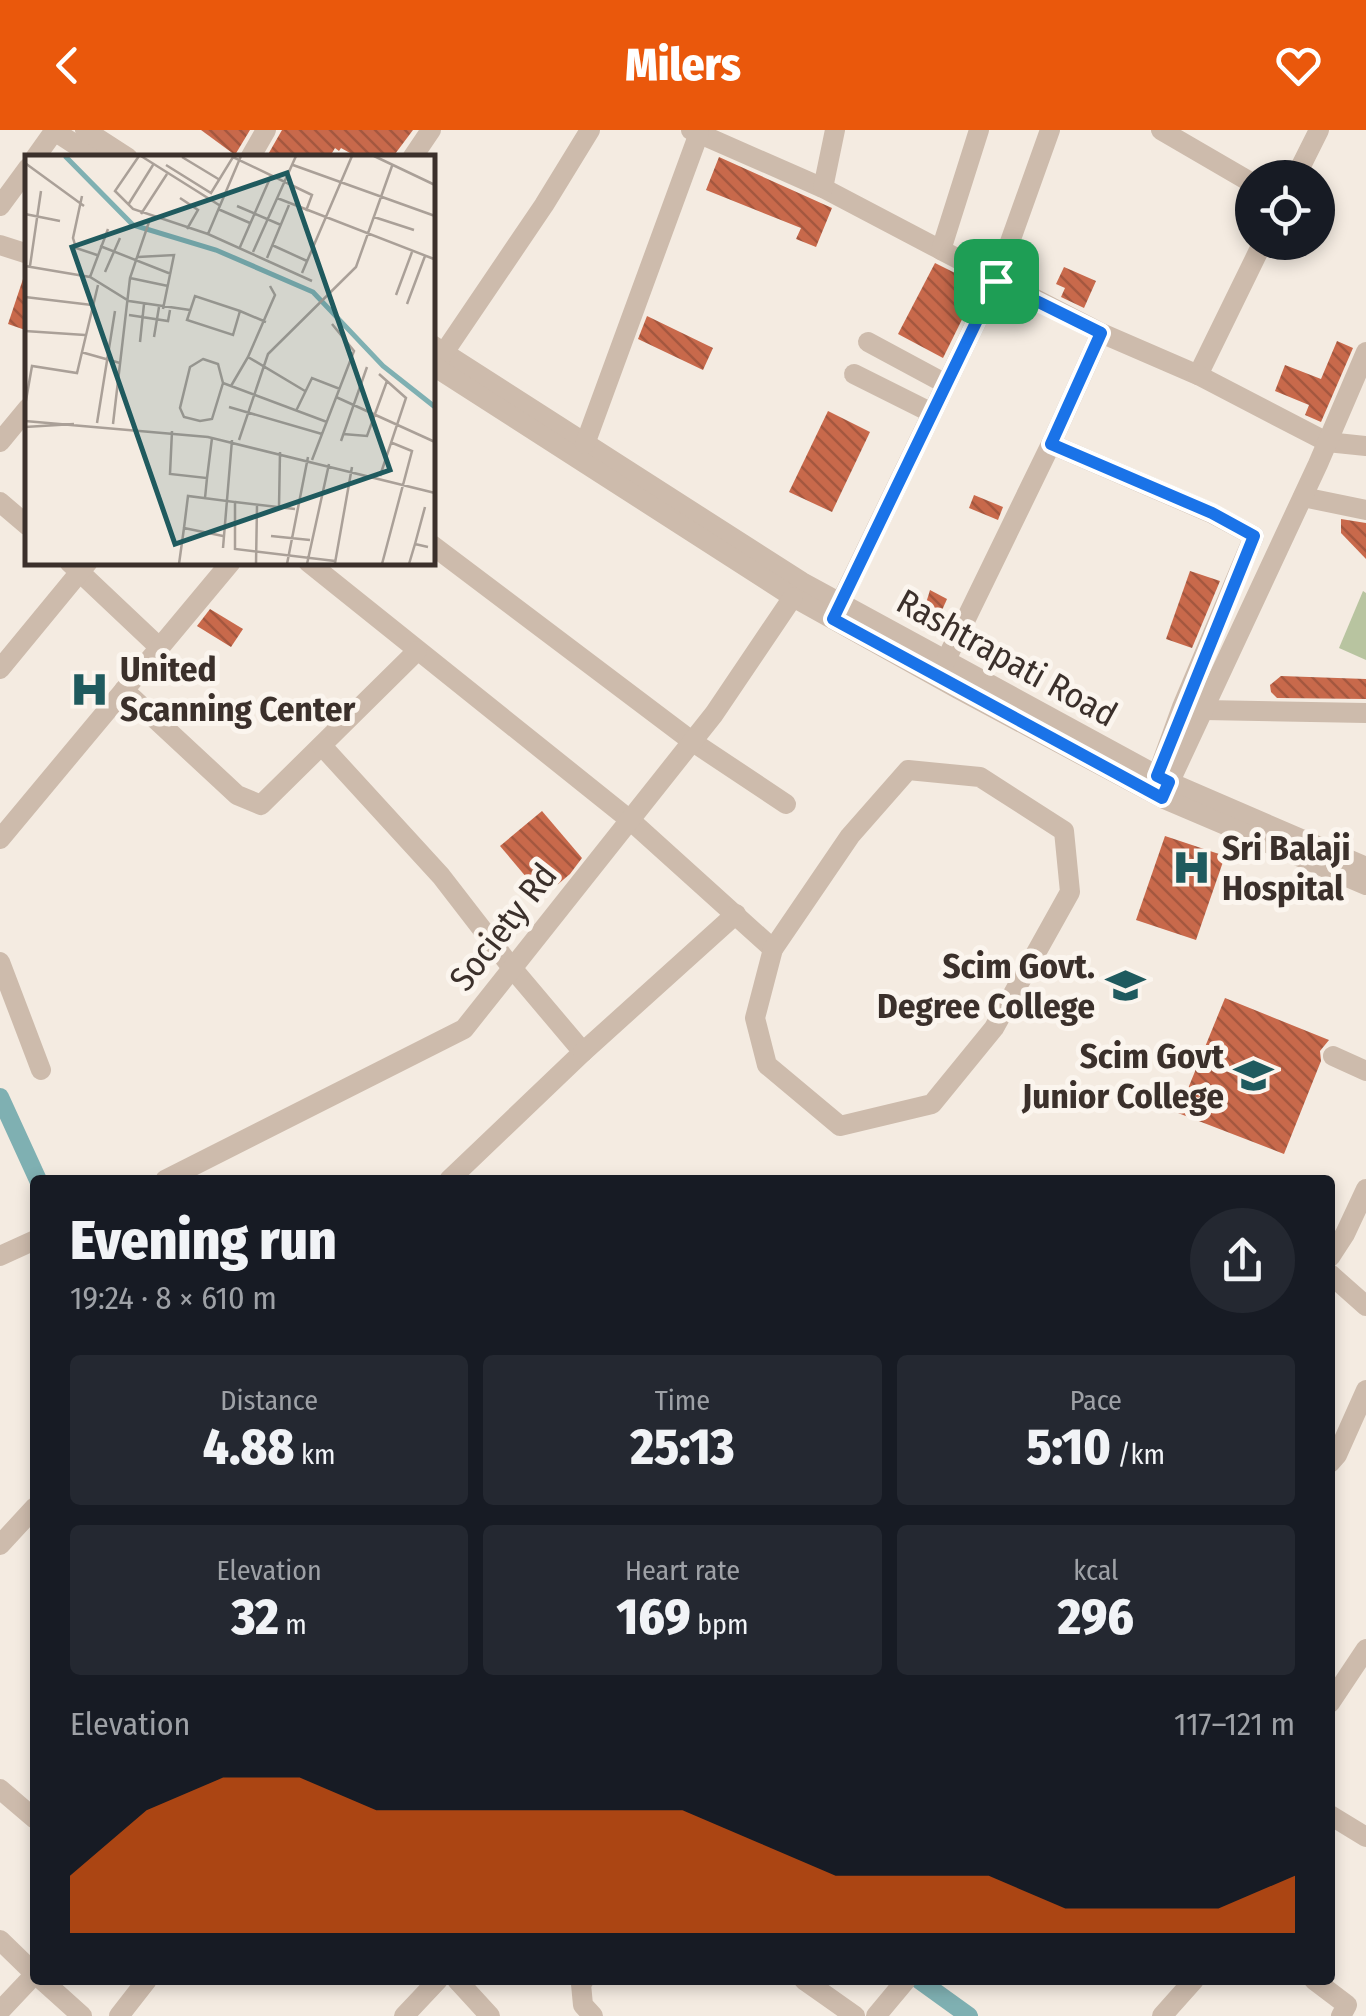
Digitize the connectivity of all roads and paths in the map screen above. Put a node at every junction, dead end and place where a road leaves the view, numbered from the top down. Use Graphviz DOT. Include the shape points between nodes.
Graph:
graph roads {
  1 [pos="54,130"];
  2 [pos="85,130"];
  3 [pos="266,130"];
  4 [pos="431,130"];
  5 [pos="590,130"];
  6 [pos="835,130"];
  7 [pos="979,130"];
  8 [pos="1050,130"];
  9 [pos="1161,130"];
  10 [pos="1319,130"];
  11 [pos="695,132"];
  12 [pos="37,155"];
  13 [pos="92,155"];
  14 [pos="123,155"];
  15 [pos="252,155"];
  16 [pos="414,155"];
  17 [pos="1305,160"];
  18 [pos="25,172"];
  19 [pos="1235,173"];
  20 [pos="823,188"];
  21 [pos="0,206"];
  22 [pos="0,245"];
  23 [pos="941,250"];
  24 [pos="25,253"];
  25 [pos="1254,260"];
  26 [pos="996,281"];
  27 [pos="1101,333"];
  28 [pos="868,342"];
  29 [pos="1366,352"];
  30 [pos="436,357"];
  31 [pos="854,374"];
  32 [pos="1198,375"];
  33 [pos="946,384"];
  34 [pos="25,412"];
  35 [pos="932,412"];
  36 [pos="0,442"];
  37 [pos="1327,442"];
  38 [pos="585,444"];
  39 [pos="1051,444"];
  40 [pos="1366,446"];
  41 [pos="1302,497"];
  42 [pos="0,502"];
  43 [pos="1366,510"];
  44 [pos="25,523"];
  45 [pos="435,547"];
  46 [pos="229,565"];
  47 [pos="312,565"];
  48 [pos="80,566"];
  49 [pos="793,597"];
  50 [pos="837,611"];
  51 [pos="160,647"];
  52 [pos="417,652"];
  53 [pos="944,662"];
  54 [pos="0,670"];
  55 [pos="124,690"];
  56 [pos="1204,710"];
  57 [pos="1366,713"];
  58 [pos="693,742"];
  59 [pos="322,746"];
  60 [pos="1163,785"];
  61 [pos="786,804"];
  62 [pos="630,820"];
  63 [pos="0,839"];
  64 [pos="1366,866"];
  65 [pos="1366,885"];
  66 [pos="736,914"];
  67 [pos="774,949"];
  68 [pos="0,962"];
  69 [pos="512,968"];
  70 [pos="584,1052"];
  71 [pos="1333,1056"];
  72 [pos="41,1070"];
  73 [pos="1366,1071"];
  74 [pos="175,1175"];
  75 [pos="454,1175"];
  76 [pos="1366,1188"];
  77 [pos="1335,1247"];
  78 [pos="1335,1278"];
  79 [pos="1366,1306"];
  80 [pos="1366,1390"];
  81 [pos="1335,1457"];
  82 [pos="30,1512"];
  83 [pos="0,1544"];
  84 [pos="1366,1650"];
  85 [pos="1335,1696"];
  86 [pos="0,1790"];
  87 [pos="30,1815"];
  88 [pos="1335,1818"];
  89 [pos="1366,1837"];
  90 [pos="0,1940"];
  91 [pos="30,1969"];
  92 [pos="30,1979"];
  93 [pos="48,1985"];
  94 [pos="143,1985"];
  95 [pos="433,1985"];
  96 [pos="462,1985"];
  97 [pos="581,1985"];
  98 [pos="811,1985"];
  99 [pos="902,1985"];
  100 [pos="1190,1985"];
  101 [pos="1321,1985"];
  102 [pos="0,2011"];
  103 [pos="82,2016"];
  104 [pos="119,2016"];
  105 [pos="404,2016"];
  106 [pos="490,2016"];
  107 [pos="593,2016"];
  108 [pos="856,2016"];
  109 [pos="876,2016"];
  110 [pos="1162,2016"];
  111 [pos="1341,2016"];
  1 -- 12 [label="street"];
  1 -- 13 [label="street"];
  2 -- 14 [label="street"];
  3 -- 15 [label="street"];
  4 -- 16 [label="street"];
  5 -- 30 [label="street"];
  6 -- 20 [label="street"];
  7 -- 23 [label="street"];
  8 -- 26 [label="street"];
  9 -- 19 [label="street"];
  10 -- 17 [label="street"];
  11 -- 20 [label="street"];
  11 -- 38 [label="street"];
  18 -- 21 [label="street"];
  20 -- 23 [label="street"];
  22 -- 24 [label="street"];
  23 -- 26 [label="street"];
  25 -- 32 [label="street"];
  26 -- 27 [label="street"];
  26 -- 33 [label="street"];
  27 -- 32 [label="street"];
  27 -- 39 [label="street"];
  28 -- 33 [label="street"];
  29 -- 37 [label="street"];
  30 -- 38 [label="street, Rashtrapati Road"];
  30 -- 49 [label="street, Rashtrapati Road"];
  31 -- 35 [label="street"];
  32 -- 37 [label="street"];
  33 -- 35 [label="street"];
  34 -- 36 [label="street"];
  35 -- 50 [label="street"];
  37 -- 40 [label="street"];
  37 -- 41 [label="street"];
  38 -- 50 [label="street, Rashtrapati Road"];
  39 -- 53 [label="street"];
  39 -- 60 [label="street" via="1254,536"];
  41 -- 43 [label="street"];
  41 -- 56 [label="street"];
  42 -- 44 [label="street"];
  45 -- 58 [label="street"];
  46 -- 51 [label="street"];
  47 -- 52 [label="street"];
  48 -- 51 [label="street"];
  48 -- 54 [label="street"];
  49 -- 50 [label="street, Rashtrapati Road"];
  49 -- 58 [label="street, Society Rd"];
  50 -- 53 [label="street, Rashtrapati Road"];
  50 -- 60 [label="street, Rashtrapati Road"];
  51 -- 55 [label="street"];
  52 -- 59 [label="street"];
  52 -- 62 [label="street"];
  53 -- 60 [label="street, Rashtrapati Road"];
  55 -- 59 [label="street" via="236,795 262,805"];
  55 -- 63 [label="street"];
  56 -- 57 [label="street"];
  56 -- 60 [label="street"];
  58 -- 61 [label="street"];
  58 -- 62 [label="street, Society Rd"];
  59 -- 69 [label="street" via="441,876"];
  60 -- 64 [label="street, Rashtrapati Road"];
  60 -- 65 [label="street, Rashtrapati Road"];
  62 -- 66 [label="street"];
  62 -- 69 [label="street, Society Rd"];
  66 -- 67 [label="street"];
  66 -- 70 [label="street"];
  67 -- 67 [label="street" via="756,1018 767,1065 840,1126 932,1104 994,1028 1070,892 1064,831 980,777 908,770 850,836"];
  68 -- 72 [label="street"];
  69 -- 70 [label="street"];
  69 -- 74 [label="street, Society Rd" via="464,1029"];
  70 -- 75 [label="street"];
  71 -- 73 [label="street"];
  76 -- 77 [label="street"];
  78 -- 79 [label="street"];
  80 -- 81 [label="street"];
  82 -- 83 [label="street"];
  84 -- 85 [label="street"];
  86 -- 87 [label="street"];
  88 -- 89 [label="street"];
  90 -- 91 [label="street"];
  92 -- 102 [label="street"];
  93 -- 103 [label="street"];
  94 -- 104 [label="street"];
  95 -- 105 [label="street"];
  96 -- 106 [label="street"];
  97 -- 107 [label="street" via="583,2005"];
  98 -- 108 [label="street"];
  99 -- 109 [label="street"];
  100 -- 110 [label="street"];
  101 -- 111 [label="street" via="1348,2005"];
}
